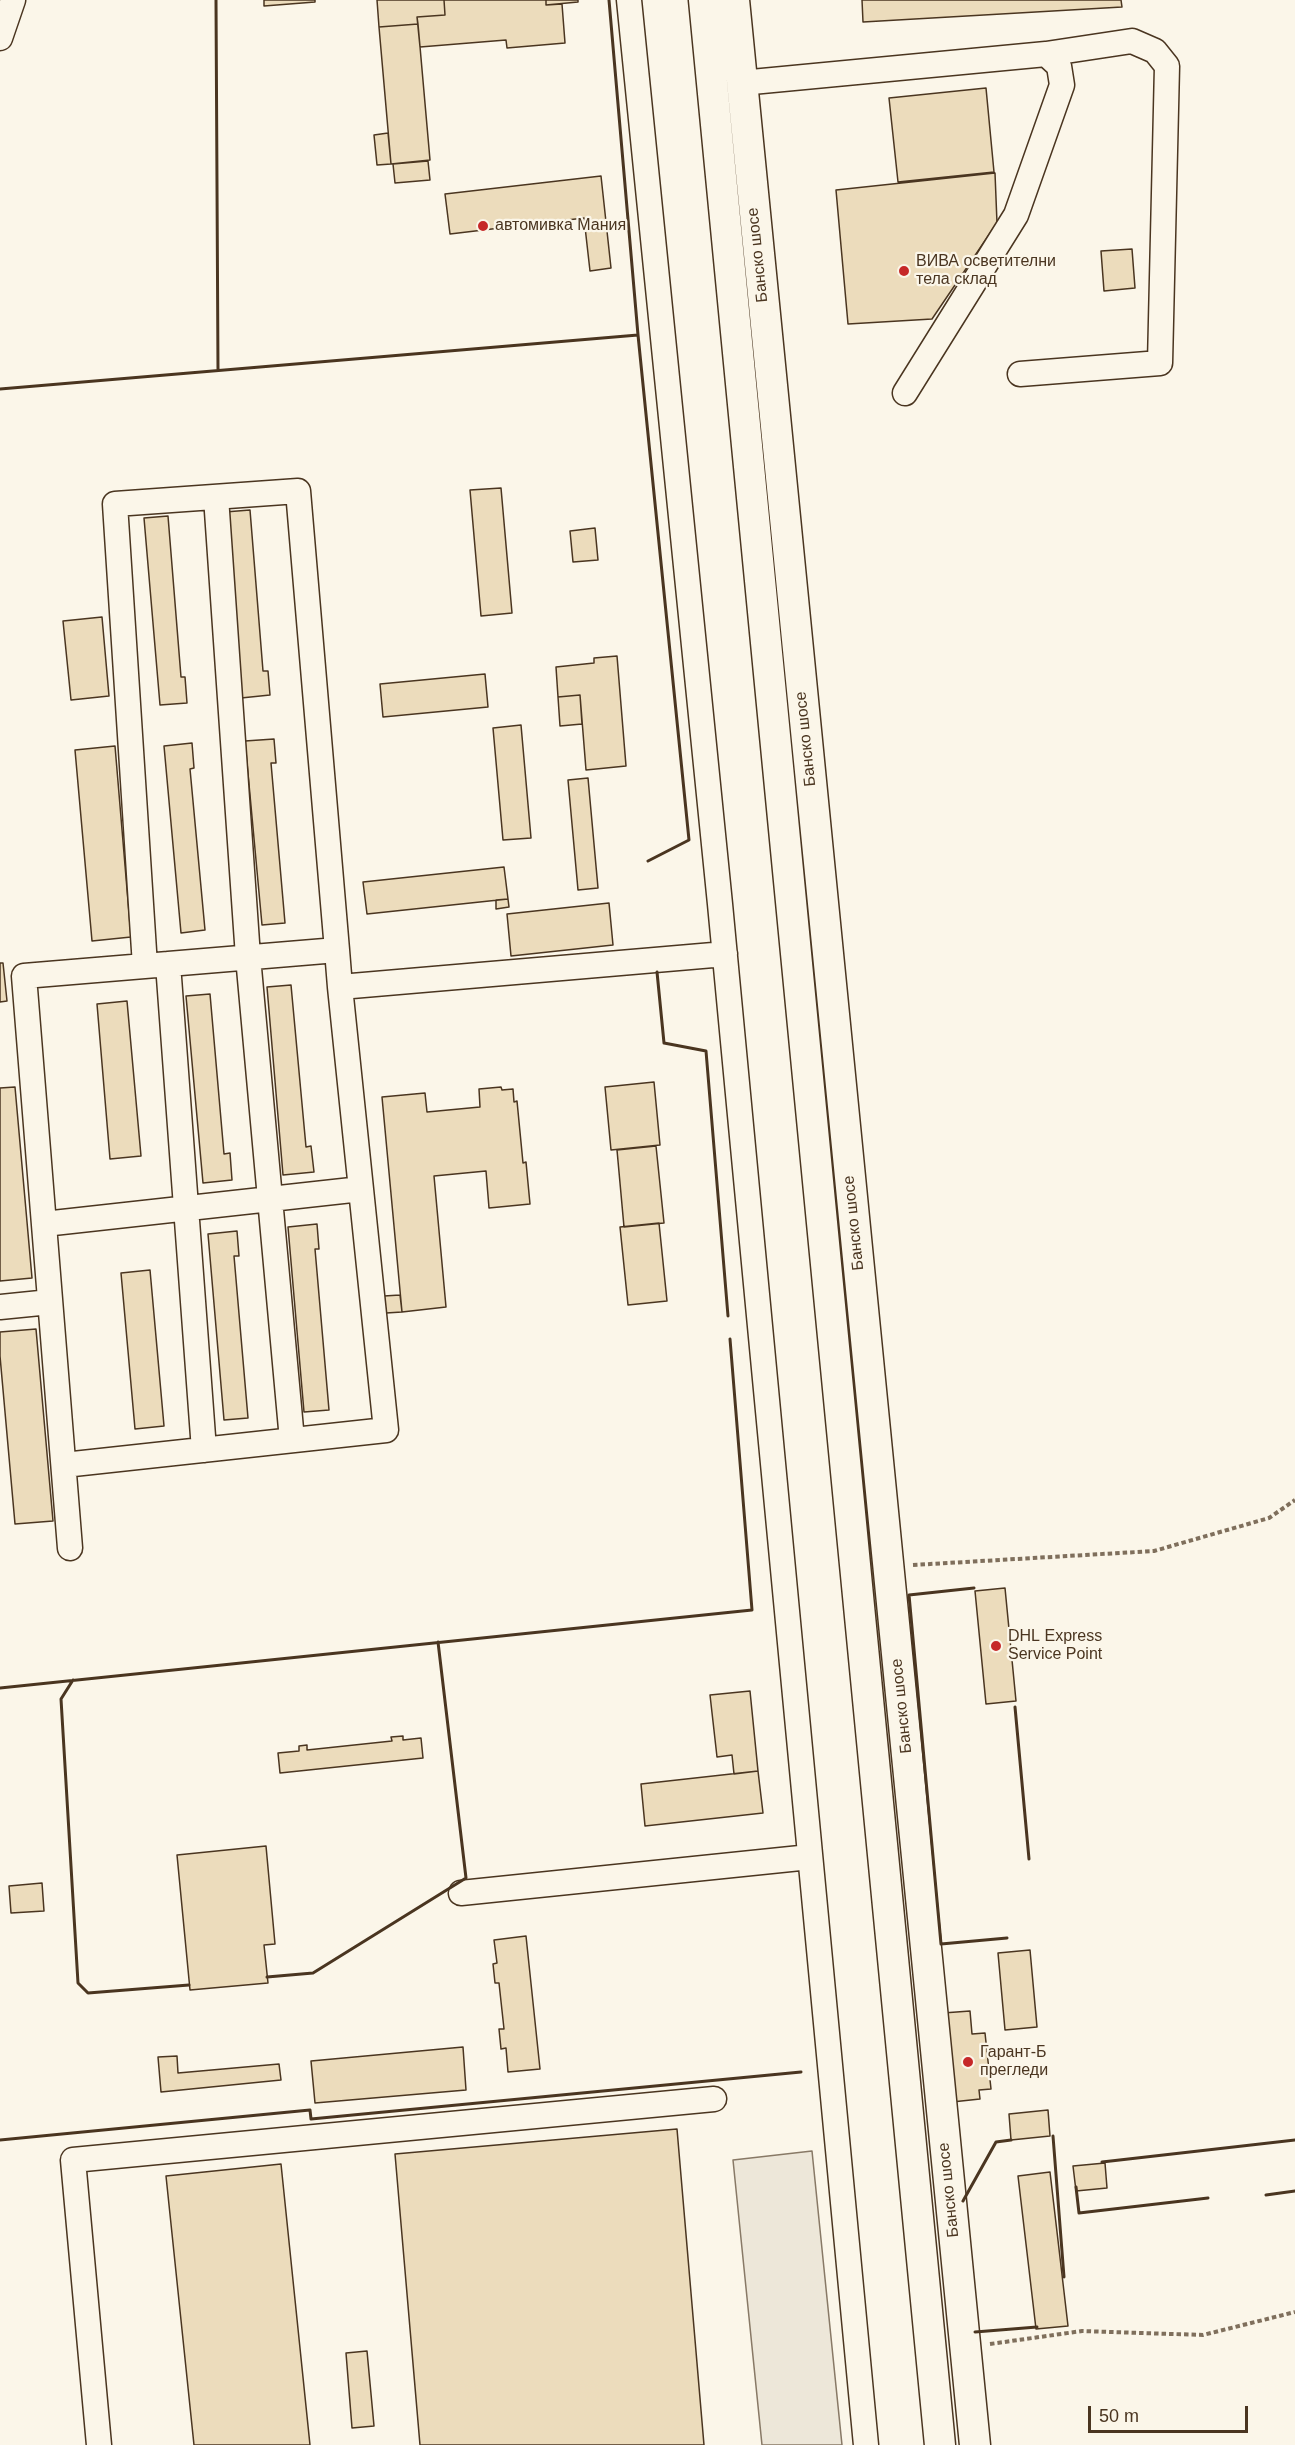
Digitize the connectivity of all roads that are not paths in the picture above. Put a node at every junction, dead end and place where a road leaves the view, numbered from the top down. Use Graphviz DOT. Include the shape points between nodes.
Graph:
graph roads {
  1 [pos="13,0"];
  2 [pos="629,0"];
  3 [pos="704,0"];
  4 [pos="734,0"];
  5 [pos="0,38"];
  6 [pos="1046,54"];
  7 [pos="741,83"];
  8 [pos="1020,374"];
  9 [pos="904,393"];
  10 [pos="216,497"];
  11 [pos="337,950"];
  12 [pos="725,954"];
  13 [pos="248,957"];
  14 [pos="156,965"];
  15 [pos="340,987"];
  16 [pos="361,1189"];
  17 [pos="270,1199"];
  18 [pos="186,1208"];
  19 [pos="44,1224"];
  20 [pos="50,1302"];
  21 [pos="0,1307"];
  22 [pos="292,1440"];
  23 [pos="204,1450"];
  24 [pos="64,1465"];
  25 [pos="70,1548"];
  26 [pos="810,1857"];
  27 [pos="461,1893"];
  28 [pos="714,2099"];
  29 [pos="99,2445"];
  30 [pos="866,2445"];
  31 [pos="940,2445"];
  32 [pos="975,2445"];
  1 -- 5 [label="street"];
  2 -- 12 [label="street"];
  3 -- 31 [label="main road, Банско шосе"];
  4 -- 7 [label="main road, Банско шосе"];
  6 -- 7 [label="street"];
  6 -- 8 [label="street" via="1132,41 1155,51 1167,66 1160,363"];
  6 -- 9 [label="street" via="1059,66 1062,85 1016,214"];
  7 -- 32 [label="main road, Банско шосе"];
  10 -- 11 [label="street" via="298,491"];
  10 -- 13 [label="street"];
  10 -- 14 [label="street" via="115,504"];
  11 -- 13 [label="street"];
  11 -- 15 [label="street"];
  12 -- 15 [label="street"];
  12 -- 26 [label="street"];
  13 -- 14 [label="street"];
  13 -- 17 [label="street"];
  14 -- 18 [label="street"];
  14 -- 19 [label="street" via="24,976"];
  15 -- 16 [label="street"];
  16 -- 17 [label="street"];
  16 -- 22 [label="street" via="386,1430"];
  17 -- 18 [label="street"];
  17 -- 22 [label="street"];
  18 -- 19 [label="street"];
  18 -- 23 [label="street"];
  19 -- 20 [label="street"];
  20 -- 21 [label="street"];
  20 -- 24 [label="street"];
  22 -- 23 [label="street"];
  23 -- 24 [label="street"];
  24 -- 25 [label="street"];
  26 -- 27 [label="street"];
  26 -- 30 [label="street"];
  28 -- 29 [label="street" via="73,2160"];
}
